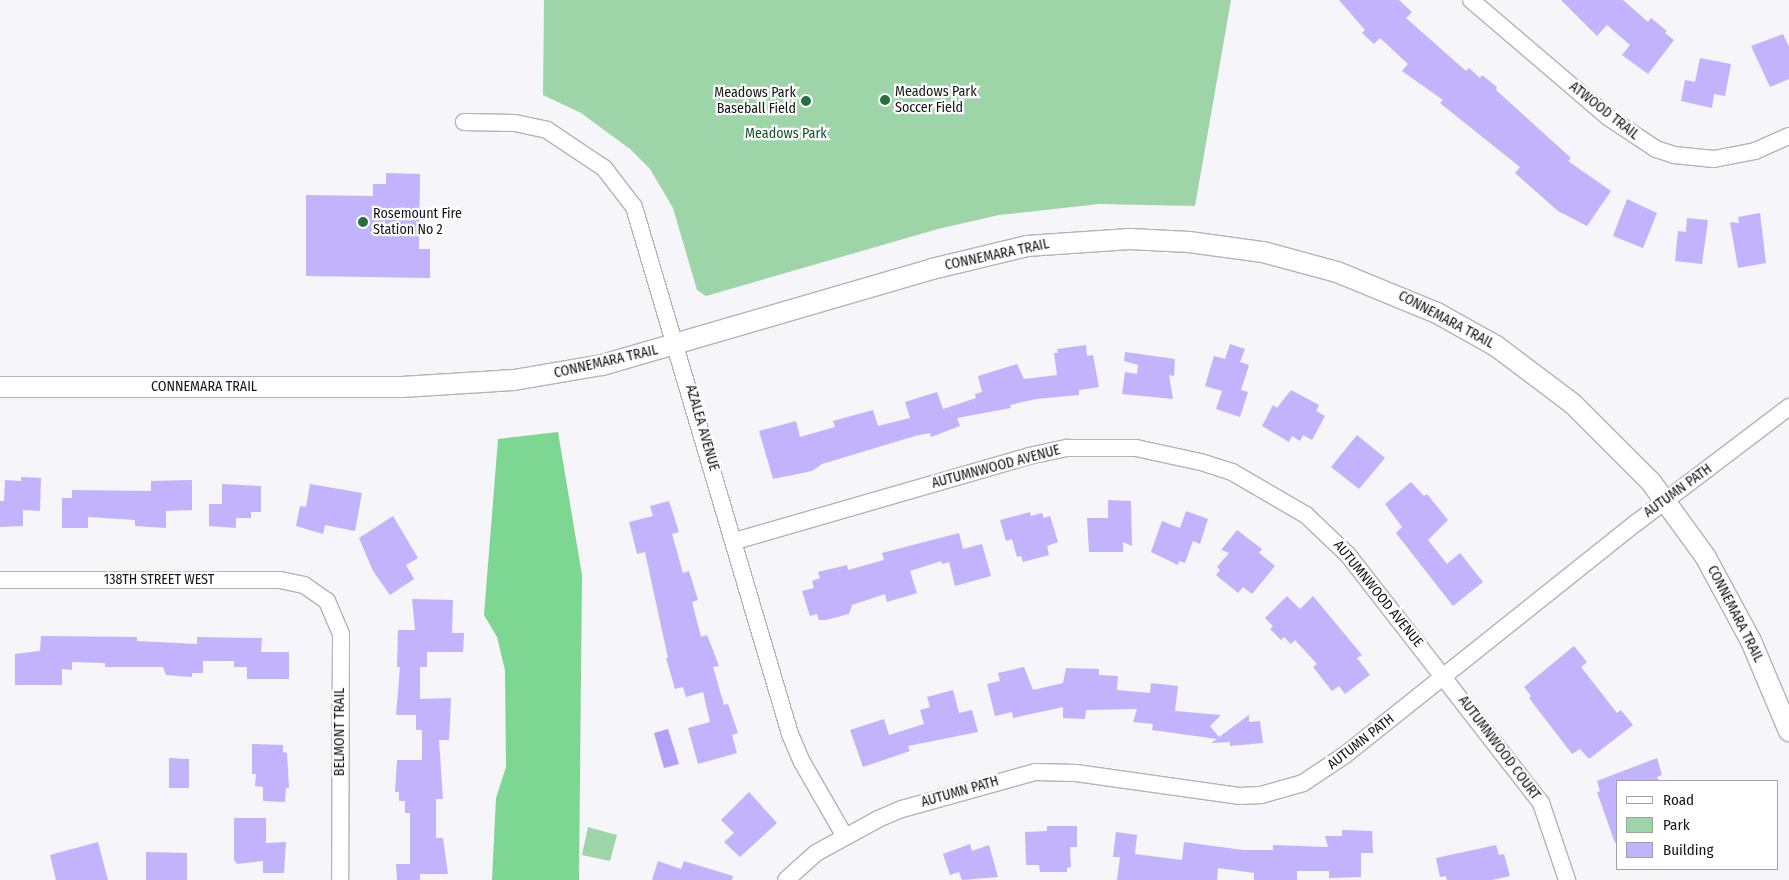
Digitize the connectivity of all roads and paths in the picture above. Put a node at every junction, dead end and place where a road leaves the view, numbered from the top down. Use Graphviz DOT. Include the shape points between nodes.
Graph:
graph roads {
  1 [pos="1471,0"];
  2 [pos="464,122"];
  3 [pos="1789,136"];
  4 [pos="676,345"];
  5 [pos="0,387"];
  6 [pos="1789,407"];
  7 [pos="1667,501"];
  8 [pos="735,541"];
  9 [pos="0,580"];
  10 [pos="316,592"];
  11 [pos="1444,677"];
  12 [pos="1789,730"];
  13 [pos="844,835"];
  14 [pos="340,880"];
  15 [pos="786,880"];
  16 [pos="1567,880"];
  1 -- 3 [label="street, ATWOOD TRAIL" via="1608,117 1656,149 1674,155 1714,160 1747,154"];
  2 -- 4 [label="street, AZALEA AVENUE" via="515,123 547,130 565,139 617,181 640,219"];
  4 -- 5 [label="street, CONNEMARA TRAIL" via="552,375 474,384"];
  4 -- 7 [label="street, CONNEMARA TRAIL" via="998,252 1097,239 1226,246 1302,261 1393,292 1496,346 1573,404"];
  4 -- 8 [label="street, AZALEA AVENUE"];
  6 -- 7 [label="street, AUTUMN PATH"];
  7 -- 11 [label="street, AUTUMN PATH" via="1636,522"];
  7 -- 12 [label="street, CONNEMARA TRAIL" via="1705,556 1747,632"];
  8 -- 11 [label="street, AUTUMNWOOD AVENUE" via="1039,454 1100,446 1166,453 1232,472 1306,515 1348,555"];
  8 -- 13 [label="street, AZALEA AVENUE" via="792,741"];
  9 -- 10 [label="street, 138TH STREET WEST" via="280,580 304,585"];
  10 -- 14 [label="street, BELMONT TRAIL" via="333,610 341,634"];
  11 -- 13 [label="street, AUTUMN PATH" via="1323,772 1280,790 1261,795 1230,795 1076,773 1035,772 902,809"];
  11 -- 16 [label="street, AUTUMNWOOD COURT" via="1541,803"];
  13 -- 15 [label="street, AUTUMN PATH" via="816,853"];
}
